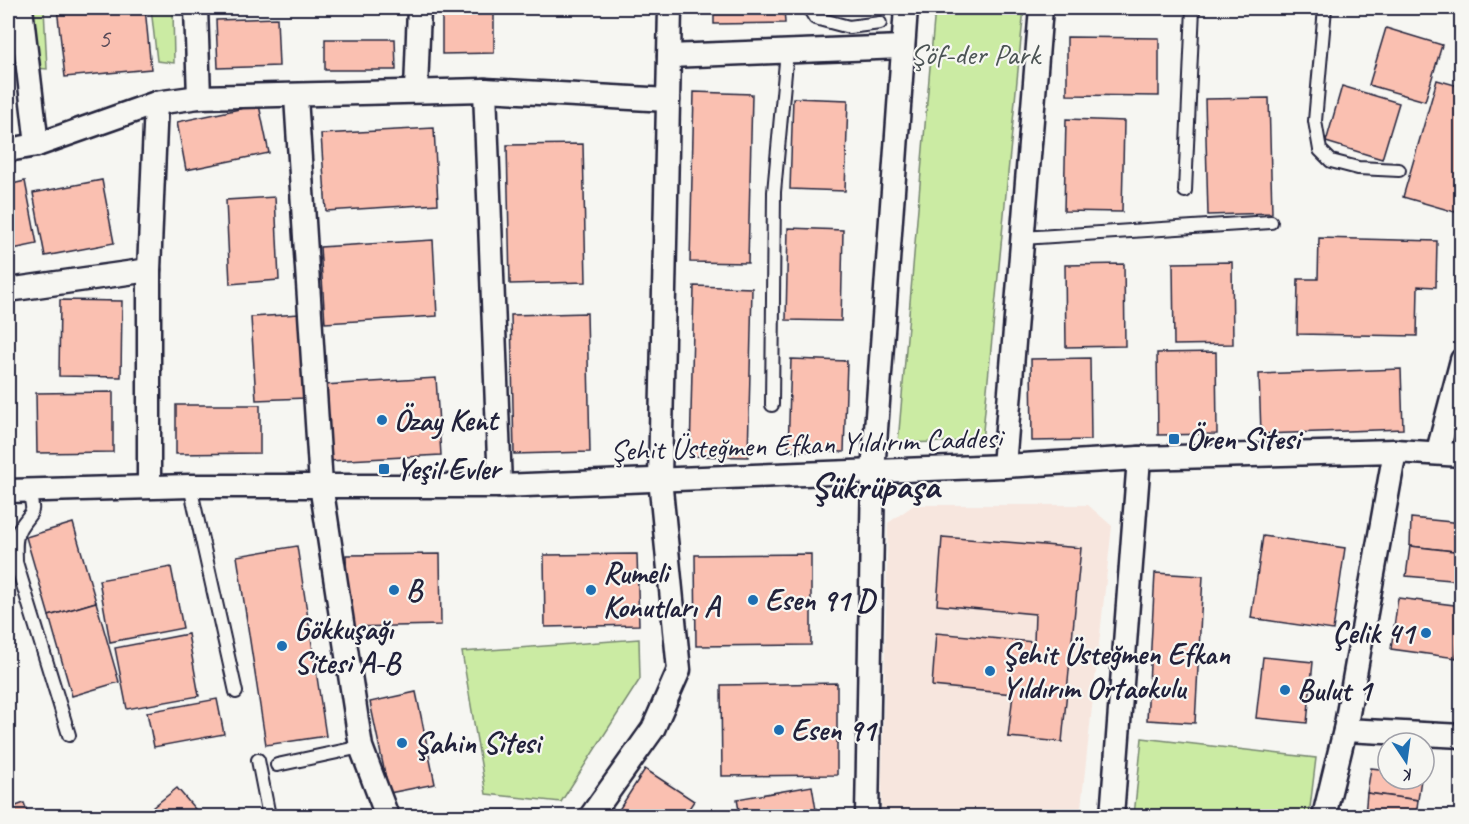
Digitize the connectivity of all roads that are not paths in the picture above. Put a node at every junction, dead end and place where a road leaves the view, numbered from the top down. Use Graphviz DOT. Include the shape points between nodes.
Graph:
graph roads {
  1 [pos="21,8"];
  2 [pos="196,8"];
  3 [pos="420,8"];
  4 [pos="670,8"];
  5 [pos="809,8"];
  6 [pos="906,8"];
  7 [pos="1041,8"];
  8 [pos="1193,8"];
  9 [pos="1325,8"];
  10 [pos="880,23"];
  11 [pos="902,47"];
  12 [pos="787,51"];
  13 [pos="669,56"];
  14 [pos="485,90"];
  15 [pos="416,91"];
  16 [pos="199,97"];
  17 [pos="296,97"];
  18 [pos="668,100"];
  19 [pos="156,103"];
  20 [pos="37,145"];
  21 [pos="8,150"];
  22 [pos="1399,170"];
  23 [pos="1185,192"];
  24 [pos="1271,222"];
  25 [pos="1022,238"];
  26 [pos="149,270"];
  27 [pos="8,290"];
  28 [pos="1461,360"];
  29 [pos="772,405"];
  30 [pos="1395,451"];
  31 [pos="1438,452"];
  32 [pos="1461,454"];
  33 [pos="1139,458"];
  34 [pos="1004,466"];
  35 [pos="873,472"];
  36 [pos="660,479"];
  37 [pos="321,485"];
  38 [pos="149,486"];
  39 [pos="190,486"];
  40 [pos="500,486"];
  41 [pos="18,490"];
  42 [pos="236,692"];
  43 [pos="1345,729"];
  44 [pos="69,735"];
  45 [pos="1461,736"];
  46 [pos="361,747"];
  47 [pos="258,760"];
  48 [pos="277,765"];
  49 [pos="269,816"];
  50 [pos="387,816"];
  51 [pos="591,816"];
  52 [pos="867,816"];
  53 [pos="1112,816"];
  54 [pos="1324,816"];
  1 -- 20 [label="street"];
  2 -- 16 [label="street"];
  3 -- 15 [label="street"];
  4 -- 13 [label="street"];
  5 -- 10 [label="lane" via="815,18 849,27"];
  6 -- 11 [label="street"];
  7 -- 25 [label="street"];
  8 -- 23 [label="lane"];
  9 -- 22 [label="lane" via="1315,121 1320,150 1331,161 1358,168"];
  11 -- 12 [label="street"];
  11 -- 35 [label="street"];
  12 -- 13 [label="street"];
  12 -- 29 [label="lane" via="774,192"];
  13 -- 18 [label="street"];
  14 -- 15 [label="street"];
  14 -- 18 [label="street"];
  14 -- 40 [label="street"];
  15 -- 17 [label="street"];
  16 -- 17 [label="street"];
  16 -- 19 [label="street"];
  17 -- 37 [label="street"];
  18 -- 36 [label="street"];
  19 -- 20 [label="street"];
  19 -- 26 [label="street"];
  20 -- 21 [label="street"];
  24 -- 25 [label="lane"];
  25 -- 34 [label="street"];
  26 -- 27 [label="street"];
  26 -- 38 [label="street"];
  28 -- 31 [label="street"];
  30 -- 31 [label="street, Şehit Üsteğmen Efkan Yıldırım Caddesi"];
  30 -- 33 [label="street, Şehit Üsteğmen Efkan Yıldırım Caddesi"];
  30 -- 43 [label="street"];
  31 -- 32 [label="street, Şehit Üsteğmen Efkan Yıldırım Caddesi"];
  33 -- 34 [label="street, Şehit Üsteğmen Efkan Yıldırım Caddesi"];
  33 -- 53 [label="street"];
  34 -- 35 [label="street, Şehit Üsteğmen Efkan Yıldırım Caddesi"];
  35 -- 36 [label="street, Şehit Üsteğmen Efkan Yıldırım Caddesi"];
  35 -- 52 [label="street"];
  36 -- 40 [label="street, Şehit Üsteğmen Efkan Yıldırım Caddesi"];
  36 -- 51 [label="street" via="679,670 653,729"];
  37 -- 39 [label="street, Şehit Üsteğmen Efkan Yıldırım Caddesi"];
  37 -- 40 [label="street, Şehit Üsteğmen Efkan Yıldırım Caddesi"];
  37 -- 46 [label="street"];
  38 -- 39 [label="street, Şehit Üsteğmen Efkan Yıldırım Caddesi"];
  38 -- 41 [label="street, Şehit Üsteğmen Efkan Yıldırım Caddesi"];
  39 -- 42 [label="lane"];
  41 -- 44 [label="lane" via="33,510 16,540 16,562"];
  43 -- 45 [label="street"];
  43 -- 54 [label="street"];
  46 -- 48 [label="lane"];
  46 -- 50 [label="street"];
  47 -- 49 [label="lane"];
}
